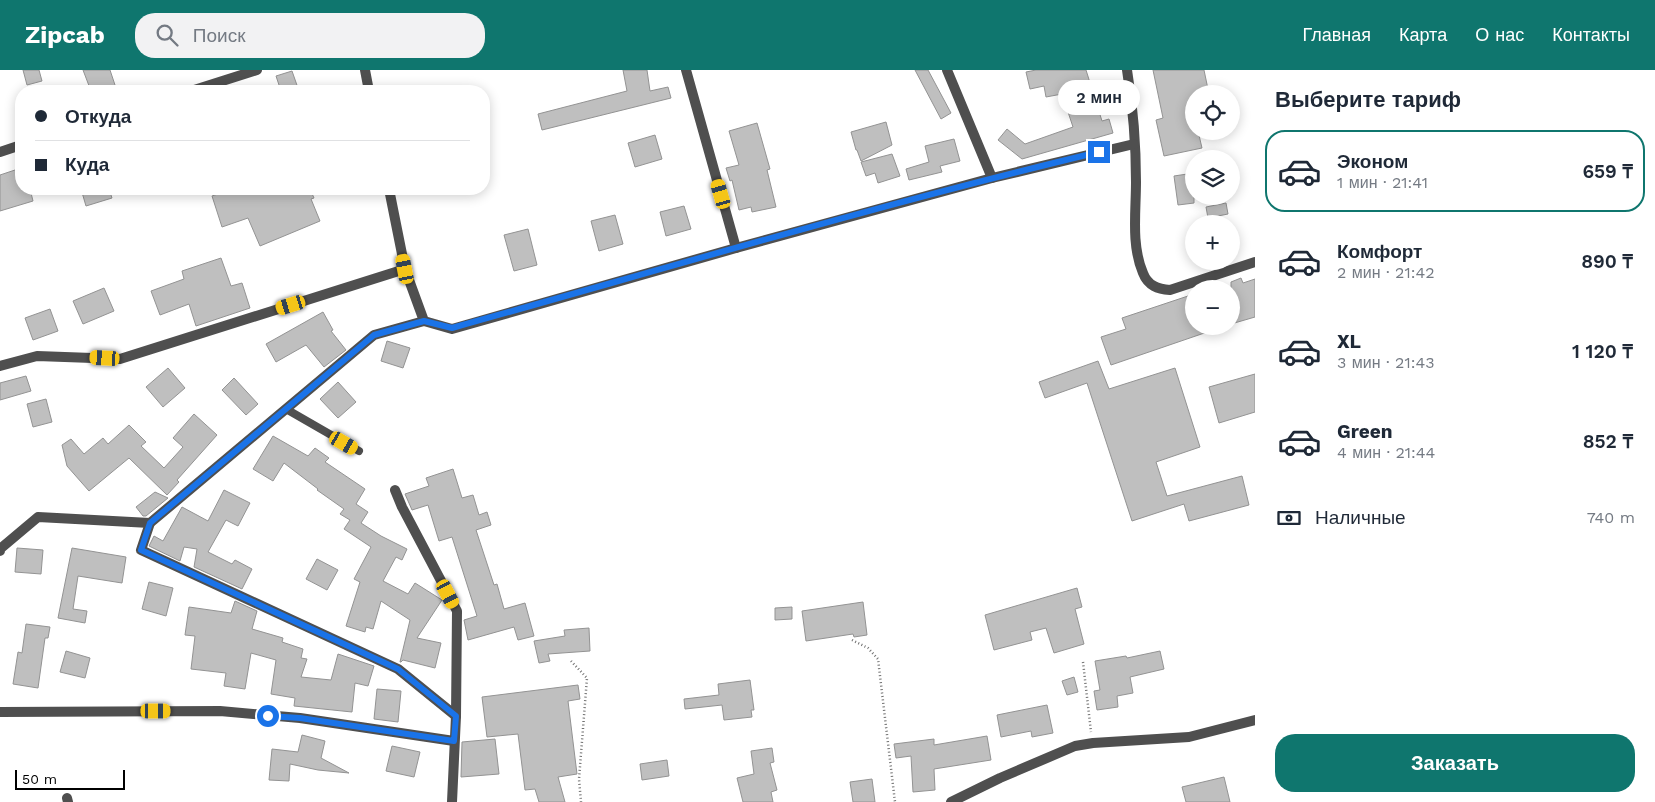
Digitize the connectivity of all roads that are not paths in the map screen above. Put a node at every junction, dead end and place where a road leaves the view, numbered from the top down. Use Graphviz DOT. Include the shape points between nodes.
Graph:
graph roads {
  1 [pos="257,70"];
  2 [pos="364,70"];
  3 [pos="686,70"];
  4 [pos="947,70"];
  5 [pos="1127,70"];
  6 [pos="210,85"];
  7 [pos="368,85"];
  8 [pos="1134,144"];
  9 [pos="15,148"];
  10 [pos="0,152"];
  11 [pos="992,178"];
  12 [pos="390,195"];
  13 [pos="736,248"];
  14 [pos="1255,262"];
  15 [pos="405,269"];
  16 [pos="424,321"];
  17 [pos="0,366"];
  18 [pos="286,409"];
  19 [pos="359,451"];
  20 [pos="395,490"];
  21 [pos="150,523"];
  22 [pos="0,551"];
  23 [pos="0,712"];
  24 [pos="456,716"];
  25 [pos="1255,720"];
  26 [pos="454,741"];
  27 [pos="452,802"];
  28 [pos="951,802"];
  1 -- 6 [label="street"];
  2 -- 7 [label="street"];
  3 -- 13 [label="street"];
  4 -- 11 [label="street"];
  5 -- 8 [label="street"];
  8 -- 11 [label="street"];
  8 -- 14 [label="street" via="1135,248 1143,275 1156,288 1170,290"];
  9 -- 10 [label="street"];
  11 -- 13 [label="street"];
  12 -- 15 [label="street"];
  13 -- 16 [label="street" via="452,328"];
  15 -- 16 [label="street"];
  15 -- 17 [label="street" via="120,359 37,356"];
  16 -- 18 [label="street" via="374,335"];
  18 -- 19 [label="lane"];
  18 -- 21 [label="street"];
  20 -- 24 [label="street" via="457,611"];
  21 -- 22 [label="street" via="38,517"];
  21 -- 24 [label="street" via="141,550 398,669"];
  23 -- 26 [label="street" via="220,712 300,718"];
  24 -- 26 [label="street"];
  25 -- 28 [label="street" via="1189,737 1075,746"];
  26 -- 27 [label="street"];
}
